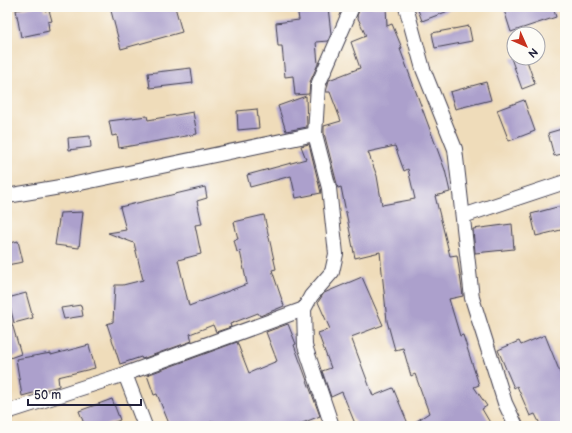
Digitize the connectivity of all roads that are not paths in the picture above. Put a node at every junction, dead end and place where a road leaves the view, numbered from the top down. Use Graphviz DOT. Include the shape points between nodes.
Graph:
graph roads {
  1 [pos="352,7"];
  2 [pos="406,7"];
  3 [pos="315,134"];
  4 [pos="565,182"];
  5 [pos="7,196"];
  6 [pos="463,216"];
  7 [pos="304,309"];
  8 [pos="125,374"];
  9 [pos="7,412"];
  10 [pos="145,426"];
  11 [pos="332,426"];
  12 [pos="516,426"];
  1 -- 3 [label="street" via="318,84"];
  2 -- 6 [label="street" via="423,68 455,149"];
  3 -- 5 [label="street"];
  3 -- 7 [label="street" via="329,188 336,254 332,272 311,296"];
  4 -- 6 [label="street"];
  6 -- 12 [label="street" via="472,298 505,403"];
  7 -- 8 [label="street"];
  7 -- 11 [label="street" via="306,346"];
  8 -- 9 [label="street"];
  8 -- 10 [label="street"];
}
